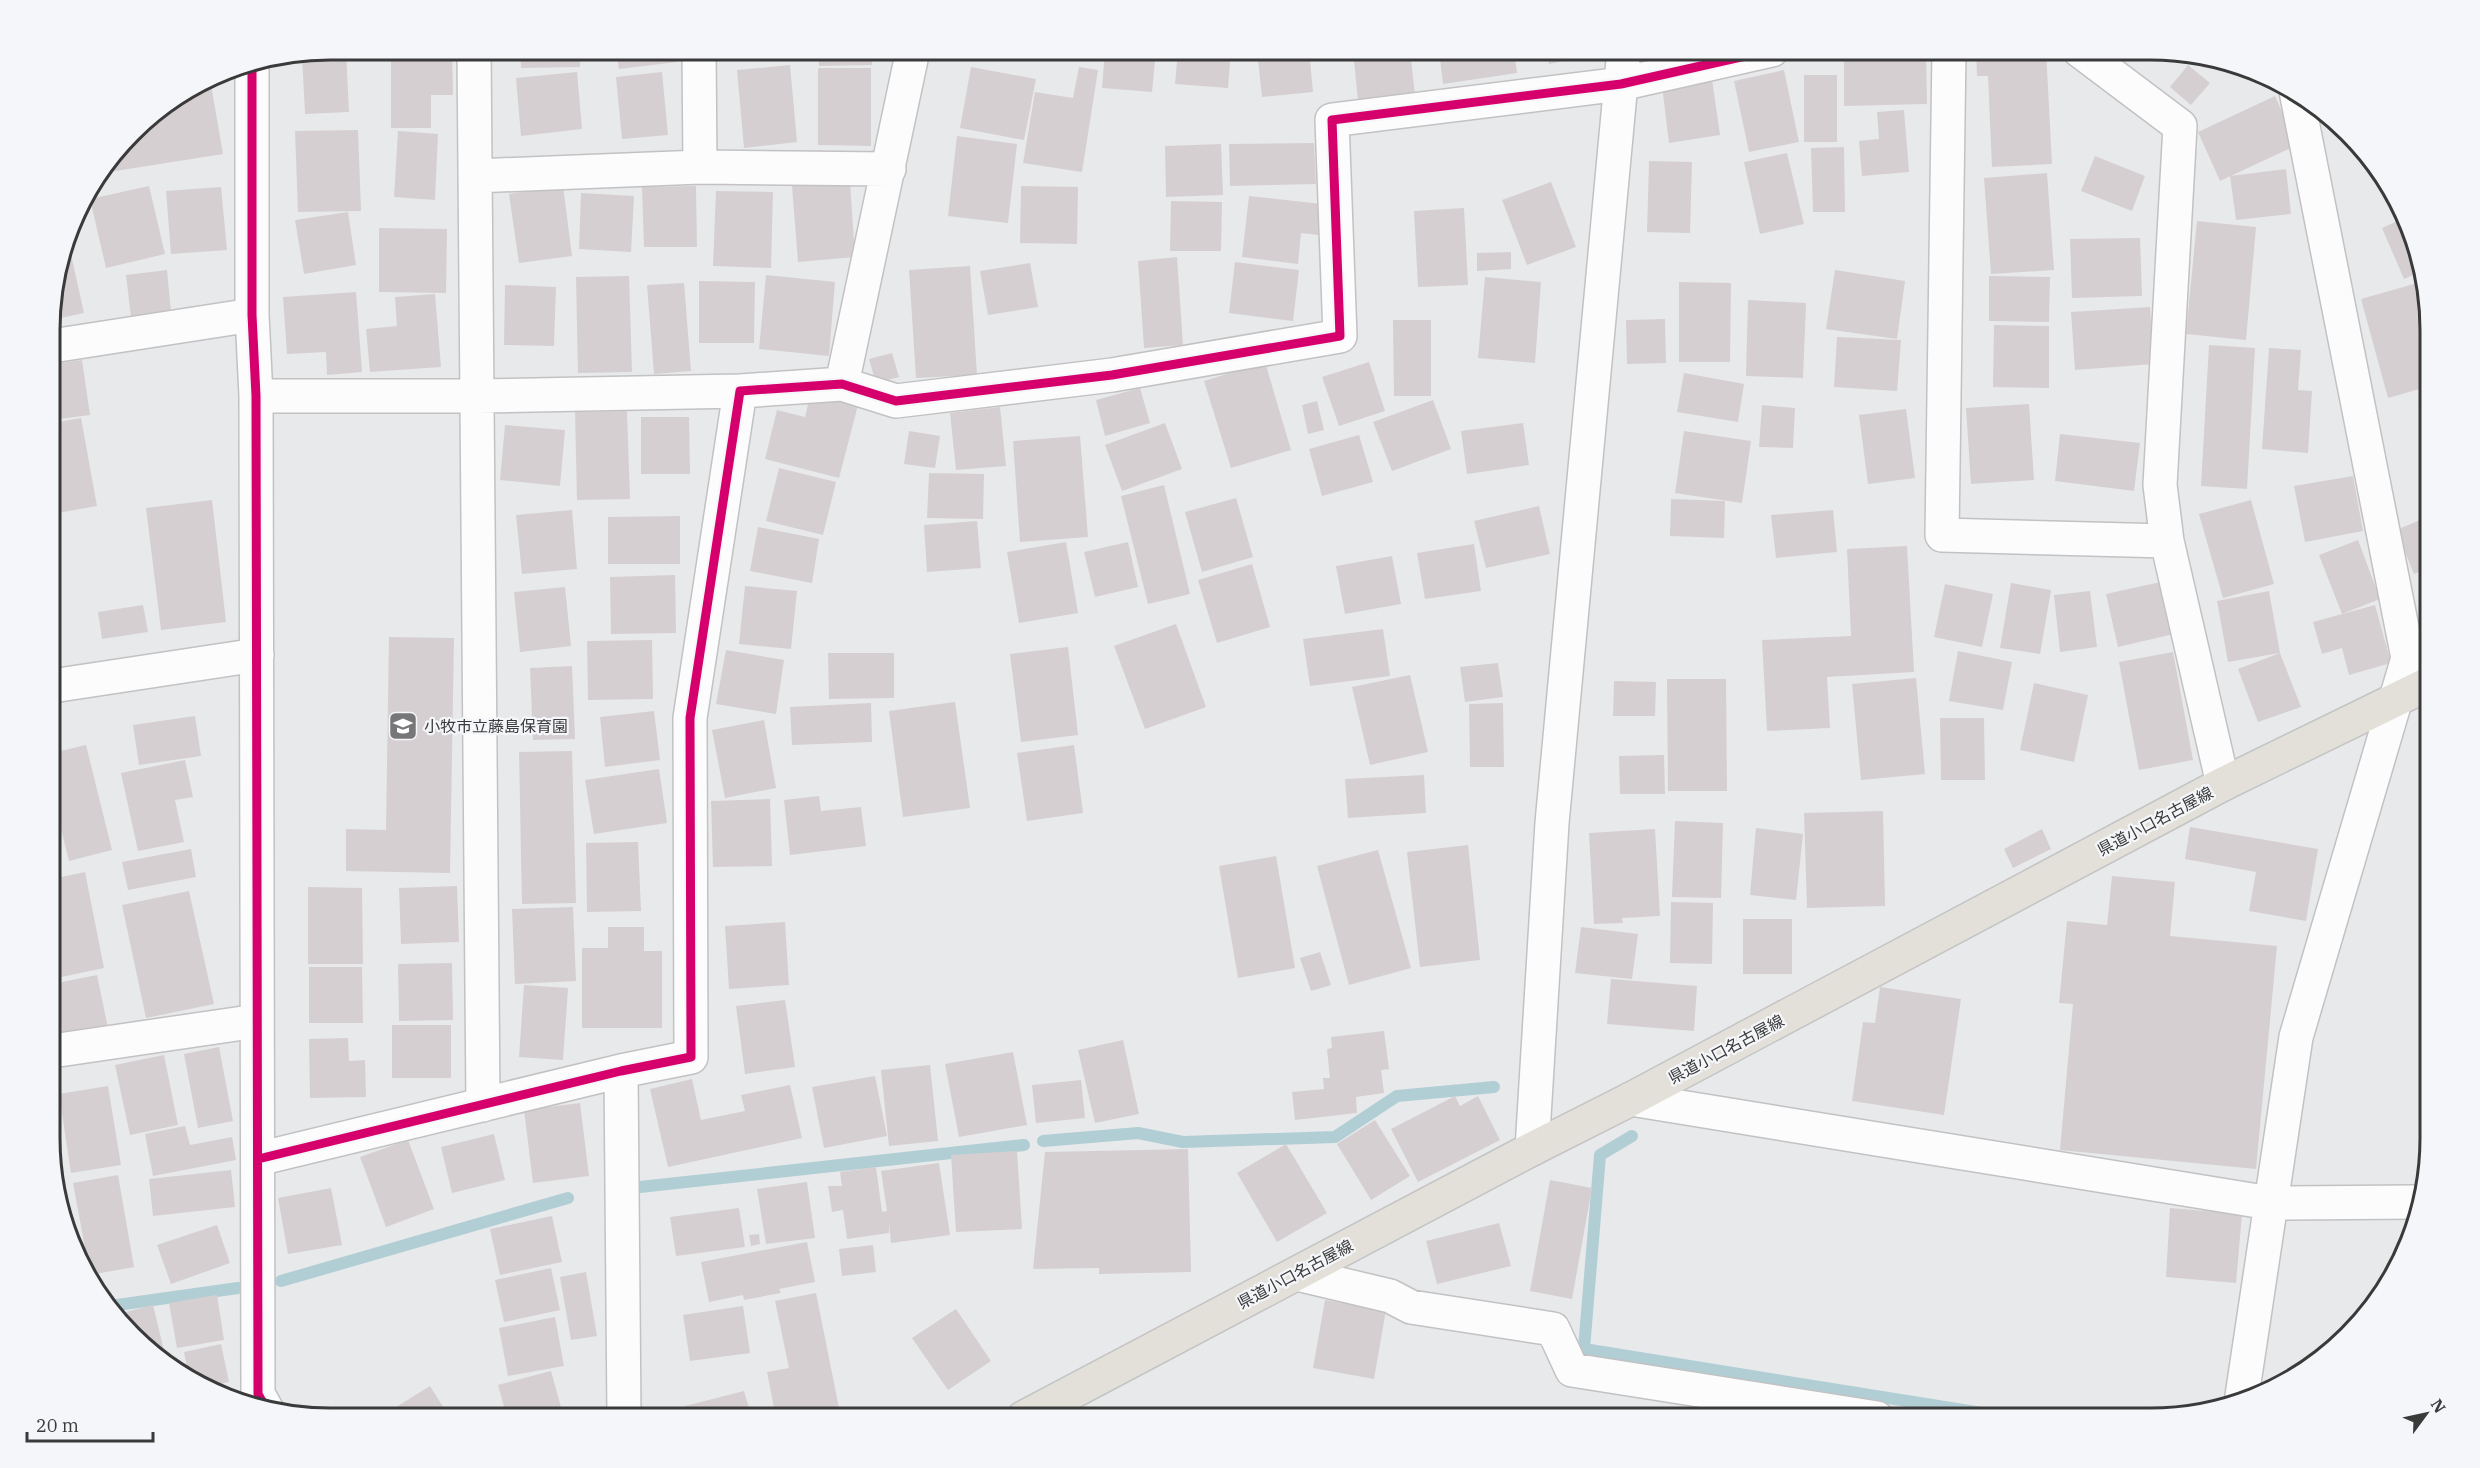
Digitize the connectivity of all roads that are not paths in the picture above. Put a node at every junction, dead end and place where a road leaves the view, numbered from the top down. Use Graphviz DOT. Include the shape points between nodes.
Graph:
graph roads {
  1 [pos="474,60"];
  2 [pos="699,60"];
  3 [pos="911,60"];
  4 [pos="1623,60"];
  5 [pos="1728,60"];
  6 [pos="1949,60"];
  7 [pos="2092,60"];
  8 [pos="252,71"];
  9 [pos="1621,84"];
  10 [pos="2299,104"];
  11 [pos="700,167"];
  12 [pos="889,169"];
  13 [pos="476,176"];
  14 [pos="252,315"];
  15 [pos="60,345"];
  16 [pos="842,384"];
  17 [pos="740,391"];
  18 [pos="256,396"];
  19 [pos="478,396"];
  20 [pos="2167,541"];
  21 [pos="257,655"];
  22 [pos="60,685"];
  23 [pos="2420,688"];
  24 [pos="2396,701"];
  25 [pos="2223,784"];
  26 [pos="257,1021"];
  27 [pos="60,1050"];
  28 [pos="621,1071"];
  29 [pos="1631,1099"];
  30 [pos="483,1105"];
  31 [pos="1532,1149"];
  32 [pos="258,1159"];
  33 [pos="2412,1202"];
  34 [pos="2270,1203"];
  35 [pos="1297,1274"];
  36 [pos="2243,1392"];
  37 [pos="261,1399"];
  38 [pos="624,1408"];
  39 [pos="1042,1408"];
  40 [pos="1813,1408"];
  1 -- 13 [label="street"];
  2 -- 11 [label="street"];
  3 -- 12 [label="street"];
  4 -- 9 [label="street"];
  5 -- 9 [label="street"];
  6 -- 20 [label="street" via="1942,535"];
  7 -- 20 [label="street" via="2180,126 2160,484"];
  8 -- 14 [label="street"];
  9 -- 16 [label="street" via="1332,120 1340,336 1112,375 896,401"];
  9 -- 31 [label="street" via="1552,824"];
  10 -- 24 [label="street" via="2408,658"];
  11 -- 12 [label="street"];
  11 -- 13 [label="street"];
  12 -- 16 [label="street"];
  13 -- 19 [label="street"];
  14 -- 15 [label="street"];
  14 -- 18 [label="street"];
  16 -- 17 [label="street"];
  17 -- 19 [label="street"];
  17 -- 28 [label="street" via="690,718 691,1057"];
  18 -- 19 [label="street"];
  18 -- 21 [label="street"];
  19 -- 30 [label="street"];
  20 -- 25 [label="street"];
  21 -- 22 [label="street"];
  21 -- 26 [label="street"];
  23 -- 24 [label="main road, 県道小口名古屋線"];
  24 -- 25 [label="main road, 県道小口名古屋線"];
  24 -- 34 [label="street" via="2296,1037"];
  25 -- 29 [label="main road, 県道小口名古屋線"];
  26 -- 27 [label="street"];
  26 -- 32 [label="street"];
  28 -- 30 [label="street"];
  28 -- 38 [label="street"];
  29 -- 31 [label="main road, 県道小口名古屋線"];
  29 -- 34 [label="street"];
  30 -- 32 [label="street"];
  31 -- 35 [label="main road, 県道小口名古屋線"];
  32 -- 37 [label="street"];
  33 -- 34 [label="street"];
  34 -- 36 [label="street"];
  35 -- 39 [label="main road, 県道小口名古屋線"];
  35 -- 40 [label="street" via="1390,1296 1411,1307 1553,1329 1572,1370"];
}
